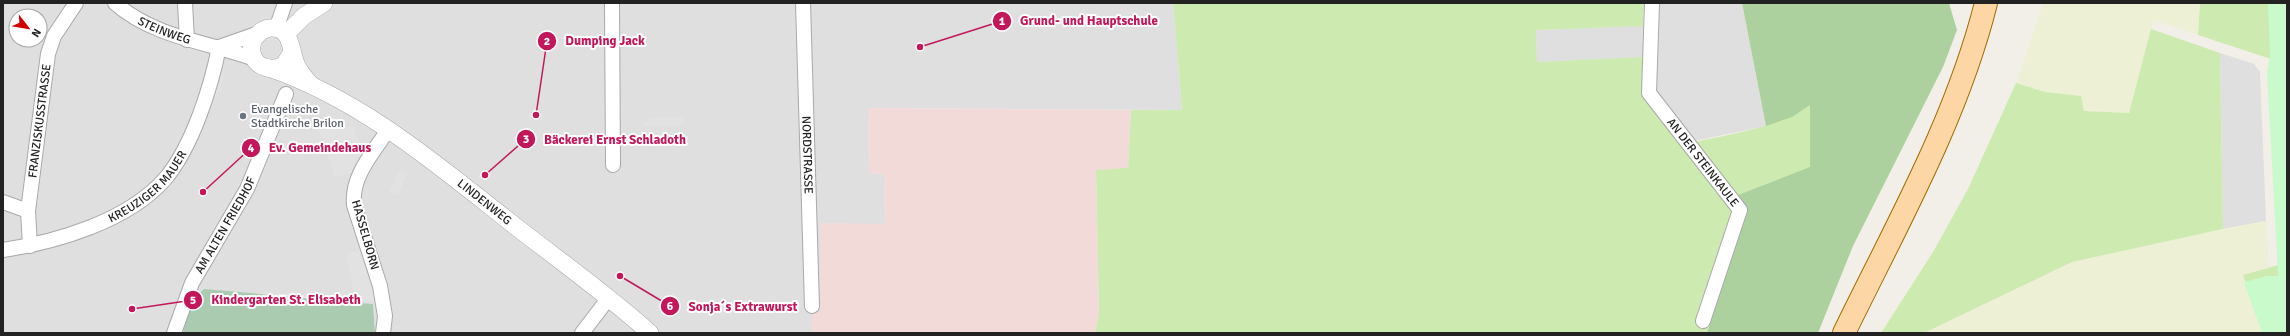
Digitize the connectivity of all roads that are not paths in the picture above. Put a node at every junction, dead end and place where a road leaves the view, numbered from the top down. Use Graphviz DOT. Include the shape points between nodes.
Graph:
graph roads {
  1 [pos="76,3"];
  2 [pos="115,3"];
  3 [pos="185,3"];
  4 [pos="285,3"];
  5 [pos="324,3"];
  6 [pos="612,3"];
  7 [pos="802,3"];
  8 [pos="1652,3"];
  9 [pos="1986,3"];
  10 [pos="281,31"];
  11 [pos="259,32"];
  12 [pos="187,40"];
  13 [pos="219,47"];
  14 [pos="292,52"];
  15 [pos="255,59"];
  16 [pos="269,68"];
  17 [pos="310,84"];
  18 [pos="286,94"];
  19 [pos="388,130"];
  20 [pos="613,165"];
  21 [pos="3,202"];
  22 [pos="28,211"];
  23 [pos="30,246"];
  24 [pos="3,250"];
  25 [pos="608,299"];
  26 [pos="812,306"];
  27 [pos="1703,321"];
  28 [pos="174,333"];
  29 [pos="383,333"];
  30 [pos="582,333"];
  31 [pos="650,333"];
  32 [pos="1844,333"];
  1 -- 22 [label="street, FRANZISKUSSTRASSE" via="54,36 48,54"];
  2 -- 12 [label="street, STEINWEG" via="152,26"];
  3 -- 12 [label="street"];
  4 -- 10 [label="street"];
  5 -- 10 [label="street"];
  6 -- 20 [label="street"];
  7 -- 26 [label="street, NORDSTRASSE"];
  8 -- 27 [label="street, AN DER STEINKAULE" via="1649,93 1740,210"];
  9 -- 32 [label="main road" via="1955,100"];
  10 -- 11 [label="street" via="270,28"];
  10 -- 14 [label="street" via="291,42"];
  11 -- 13 [label="street"];
  11 -- 15 [label="street" via="252,42 252,54"];
  12 -- 13 [label="street, STEINWEG"];
  13 -- 15 [label="street, STEINWEG"];
  13 -- 23 [label="street, KREUZIGER MAUER" via="213,73 190,136 166,178 139,202 108,220"];
  14 -- 16 [label="street" via="284,65"];
  14 -- 17 [label="street, LINDENWEG"];
  15 -- 16 [label="street" via="258,64"];
  16 -- 17 [label="street, LINDENWEG"];
  17 -- 19 [label="street, LINDENWEG" via="345,102"];
  18 -- 28 [label="street, AM ALTEN FRIEDHOF" via="247,189 192,282"];
  19 -- 25 [label="street, LINDENWEG" via="430,159"];
  19 -- 29 [label="street, HASSELBORN" via="361,170 353,193 354,205 383,300"];
  21 -- 22 [label="street"];
  22 -- 23 [label="street, FRANZISKUSSTRASSE"];
  23 -- 24 [label="street, KREUZIGER MAUER"];
  25 -- 30 [label="street"];
  25 -- 31 [label="street, LINDENWEG"];
}
